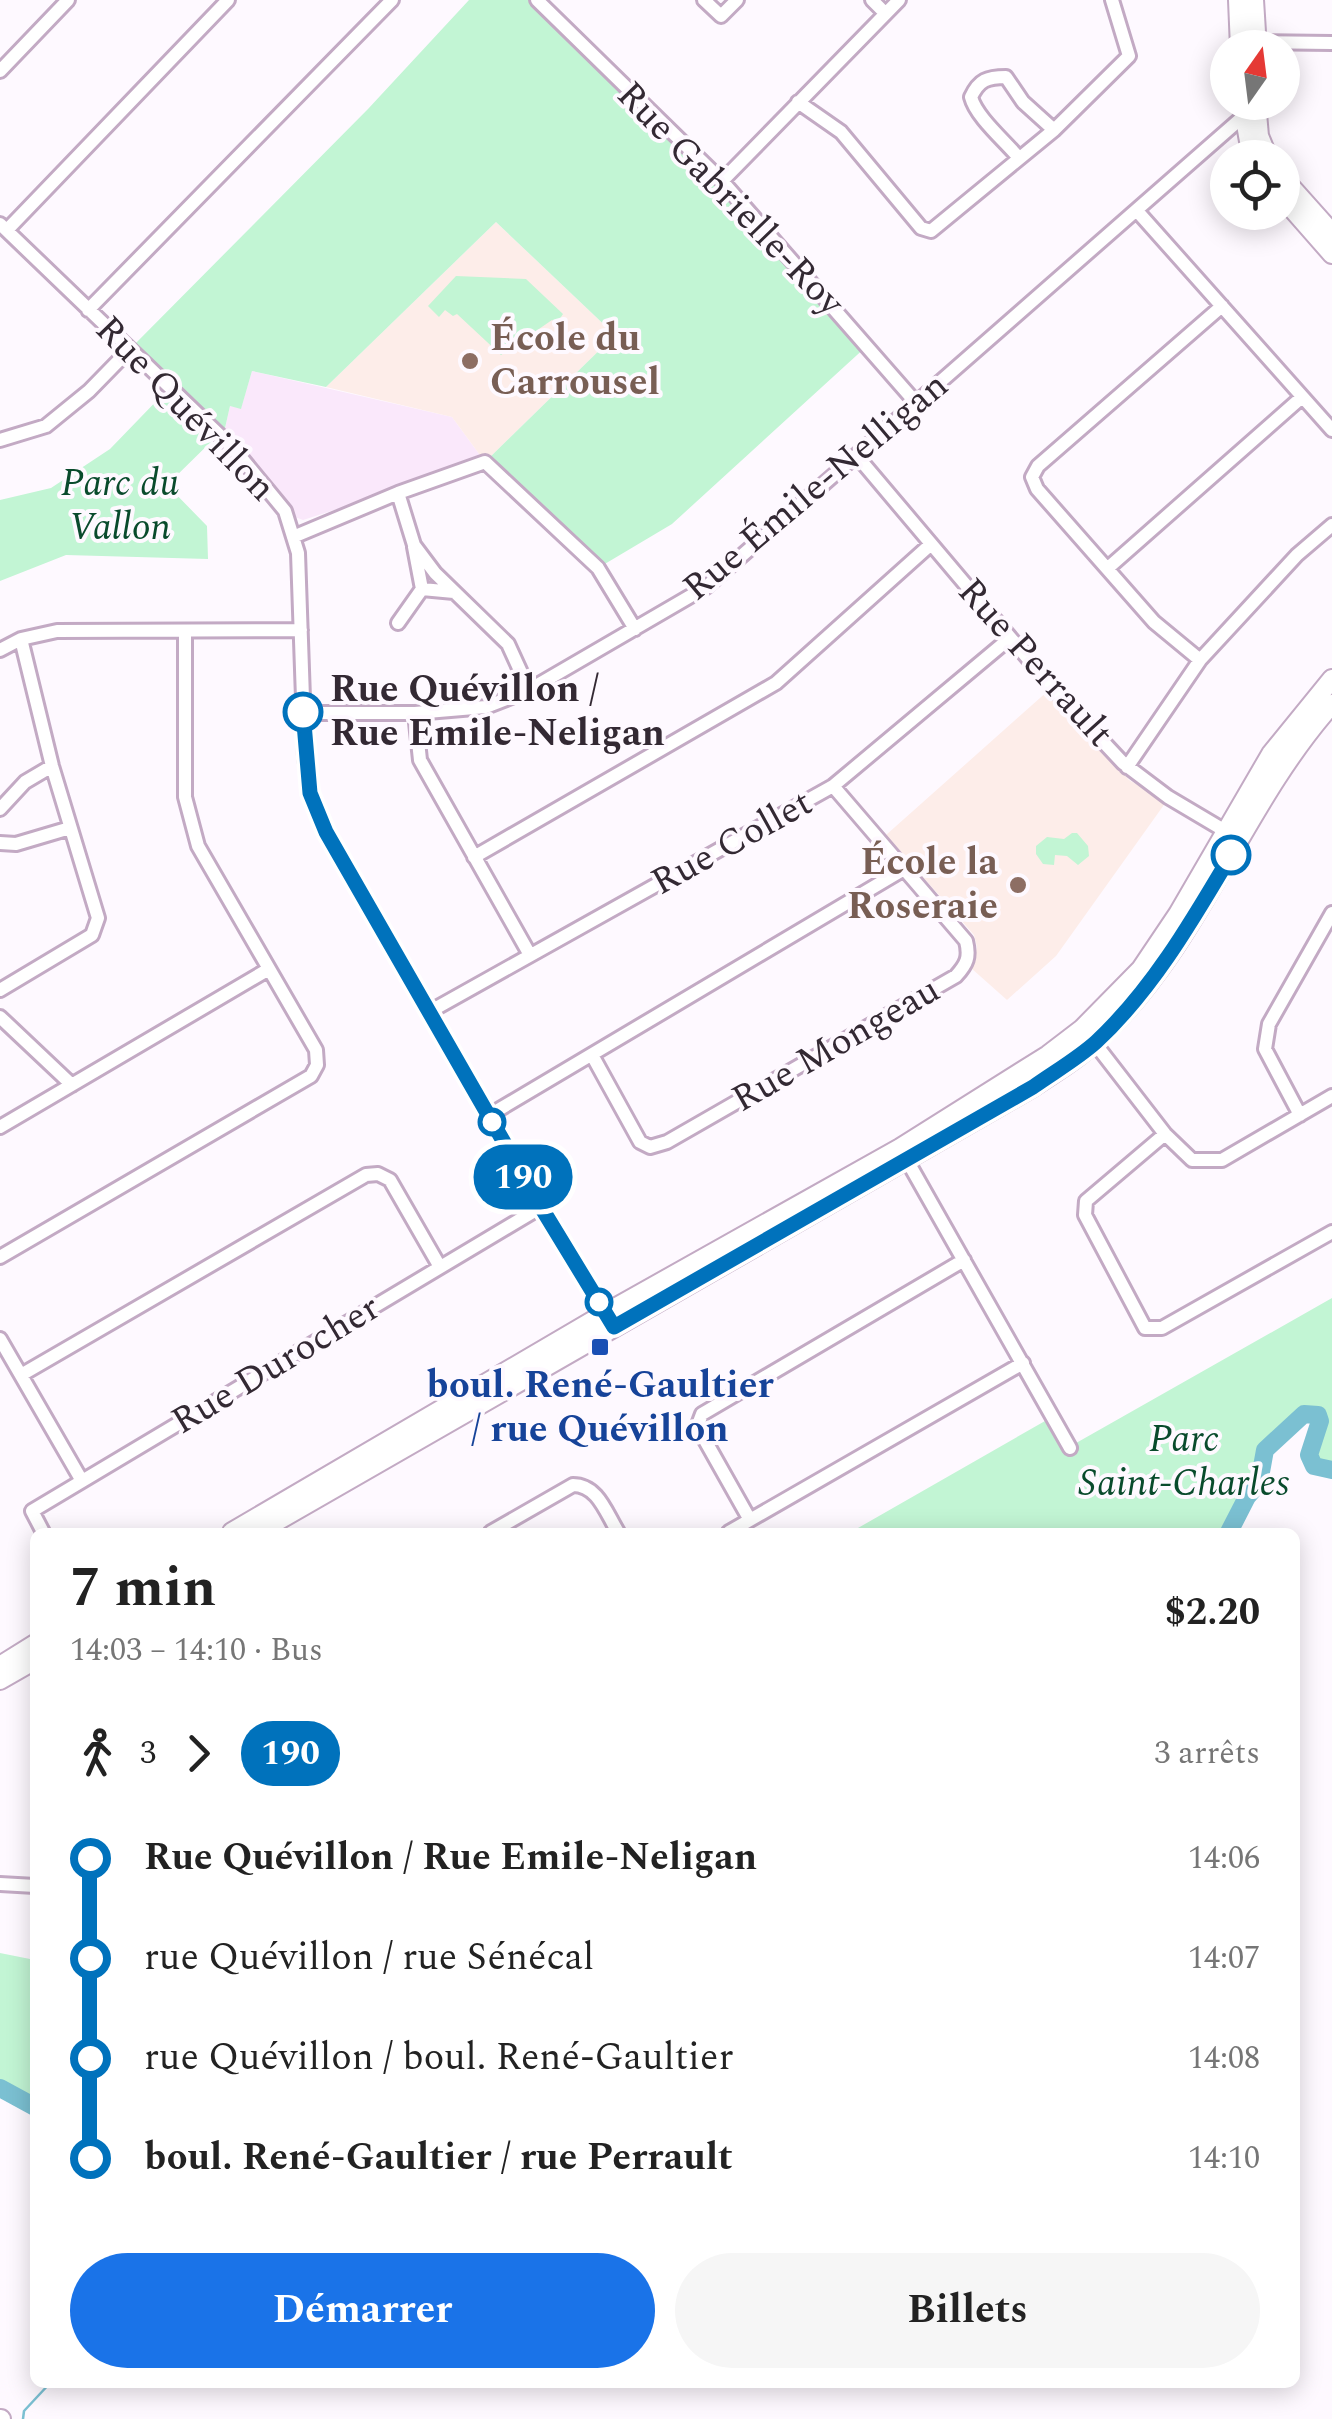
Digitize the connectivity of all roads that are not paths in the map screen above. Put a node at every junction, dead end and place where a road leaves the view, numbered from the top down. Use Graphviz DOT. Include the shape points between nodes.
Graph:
graph roads {
  1 [pos="68,0"];
  2 [pos="228,0"];
  3 [pos="392,0"];
  4 [pos="536,0"];
  5 [pos="704,0"];
  6 [pos="737,0"];
  7 [pos="872,0"];
  8 [pos="900,0"];
  9 [pos="1112,0"];
  10 [pos="1238,0"];
  11 [pos="1254,0"];
  12 [pos="885,13"];
  13 [pos="1245,30"];
  14 [pos="1251,30"];
  15 [pos="1332,43"];
  16 [pos="1300,44"];
  17 [pos="0,71"];
  18 [pos="798,102"];
  19 [pos="1235,120"];
  20 [pos="1054,130"];
  21 [pos="1019,158"];
  22 [pos="722,181"];
  23 [pos="1300,197"];
  24 [pos="1138,212"];
  25 [pos="1300,218"];
  26 [pos="3,227"];
  27 [pos="1332,233"];
  28 [pos="1332,254"];
  29 [pos="1222,306"];
  30 [pos="88,310"];
  31 [pos="129,350"];
  32 [pos="1302,397"];
  33 [pos="917,404"];
  34 [pos="1332,430"];
  35 [pos="0,440"];
  36 [pos="857,456"];
  37 [pos="398,493"];
  38 [pos="1332,525"];
  39 [pos="293,537"];
  40 [pos="414,545"];
  41 [pos="930,545"];
  42 [pos="1108,568"];
  43 [pos="422,589"];
  44 [pos="454,592"];
  45 [pos="398,623"];
  46 [pos="635,629"];
  47 [pos="301,630"];
  48 [pos="185,631"];
  49 [pos="1010,638"];
  50 [pos="21,639"];
  51 [pos="0,650"];
  52 [pos="1200,660"];
  53 [pos="1332,679"];
  54 [pos="529,690"];
  55 [pos="1332,704"];
  56 [pos="303,712"];
  57 [pos="416,713"];
  58 [pos="52,766"];
  59 [pos="1127,767"];
  60 [pos="833,786"];
  61 [pos="0,809"];
  62 [pos="70,828"];
  63 [pos="1232,835"];
  64 [pos="0,843"];
  65 [pos="474,857"];
  66 [pos="904,869"];
  67 [pos="1332,912"];
  68 [pos="530,955"];
  69 [pos="269,969"];
  70 [pos="0,990"];
  71 [pos="428,1012"];
  72 [pos="0,1017"];
  73 [pos="1089,1036"];
  74 [pos="592,1056"];
  75 [pos="72,1085"];
  76 [pos="1332,1096"];
  77 [pos="1300,1115"];
  78 [pos="488,1116"];
  79 [pos="0,1126"];
  80 [pos="1165,1134"];
  81 [pos="903,1154"];
  82 [pos="541,1207"];
  83 [pos="1332,1232"];
  84 [pos="0,1257"];
  85 [pos="964,1260"];
  86 [pos="440,1268"];
  87 [pos="610,1320"];
  88 [pos="0,1338"];
  89 [pos="1023,1363"];
  90 [pos="21,1375"];
  91 [pos="1070,1448"];
  92 [pos="82,1481"];
  93 [pos="750,1520"];
  94 [pos="41,1528"];
  95 [pos="239,1528"];
  96 [pos="265,1528"];
  97 [pos="498,1528"];
  98 [pos="615,1528"];
  99 [pos="736,1528"];
  100 [pos="30,1647"];
  101 [pos="30,1663"];
  102 [pos="0,1666"];
  103 [pos="0,1680"];
  104 [pos="0,1884"];
  105 [pos="30,1886"];
  1 -- 17 [label="street"];
  2 -- 26 [label="street"];
  3 -- 30 [label="street"];
  4 -- 22 [label="street, Rue Gabrielle-Roy"];
  5 -- 6 [label="street" via="722,16"];
  7 -- 12 [label="street"];
  8 -- 12 [label="street"];
  9 -- 20 [label="street" via="1130,56"];
  10 -- 13 [label="street"];
  11 -- 14 [label="street"];
  12 -- 18 [label="street"];
  15 -- 16 [label="street"];
  18 -- 21 [label="street" via="841,132 920,228 939,228"];
  18 -- 22 [label="street"];
  19 -- 24 [label="street, Rue Émile-Nelligan"];
  20 -- 21 [label="street"];
  20 -- 21 [label="street" via="1006,77 977,84 971,97 975,111"];
  22 -- 33 [label="street, Rue Gabrielle-Roy"];
  23 -- 27 [label="street"];
  24 -- 29 [label="street"];
  24 -- 33 [label="street, Rue Émile-Nelligan"];
  25 -- 28 [label="street"];
  26 -- 30 [label="street, Rue Quévillon"];
  29 -- 32 [label="street"];
  29 -- 42 [label="street" via="1032,477"];
  30 -- 31 [label="street, Rue Quévillon"];
  31 -- 35 [label="street" via="46,426"];
  31 -- 39 [label="street, Rue Quévillon" via="268,487"];
  32 -- 34 [label="street"];
  32 -- 42 [label="street"];
  33 -- 36 [label="street, Rue Émile-Nelligan"];
  36 -- 41 [label="street, Rue Perrault"];
  36 -- 46 [label="street, Rue Émile-Nelligan" via="706,587"];
  37 -- 39 [label="street"];
  37 -- 40 [label="street"];
  37 -- 46 [label="street" via="485,462 598,568"];
  38 -- 52 [label="street"];
  39 -- 47 [label="street, Rue Quévillon"];
  40 -- 43 [label="street"];
  40 -- 44 [label="street"];
  41 -- 49 [label="street, Rue Perrault"];
  41 -- 65 [label="street" via="776,683"];
  42 -- 52 [label="street" via="1154,622"];
  43 -- 44 [label="street"];
  43 -- 45 [label="street"];
  44 -- 54 [label="street" via="508,644"];
  46 -- 54 [label="street, Rue Émile-Nelligan"];
  47 -- 48 [label="street"];
  47 -- 56 [label="street, Rue Quévillon"];
  48 -- 50 [label="street" via="57,631"];
  48 -- 69 [label="street" via="185,797 198,846"];
  49 -- 59 [label="street, Rue Perrault"];
  49 -- 60 [label="street, Rue Collet"];
  50 -- 51 [label="street"];
  50 -- 58 [label="street"];
  52 -- 59 [label="street"];
  53 -- 63 [label="street" via="1271,754"];
  54 -- 57 [label="street, Rue Émile-Nelligan" via="486,707"];
  55 -- 63 [label="street"];
  56 -- 57 [label="street, Rue Émile-Nelligan"];
  56 -- 71 [label="street, Rue Quévillon" via="310,793 326,832"];
  57 -- 65 [label="street" via="420,760"];
  58 -- 61 [label="street"];
  58 -- 62 [label="street"];
  59 -- 63 [label="street, Rue Perrault"];
  60 -- 66 [label="street, Rue Mongeau"];
  60 -- 68 [label="street, Rue Collet"];
  62 -- 64 [label="street"];
  62 -- 70 [label="street" via="96,904 95,932"];
  63 -- 73 [label="street"];
  65 -- 68 [label="street"];
  66 -- 74 [label="street"];
  66 -- 74 [label="street, Rue Mongeau" via="966,941 966,964 956,976 650,1147 640,1142"];
  67 -- 77 [label="street" via="1267,1036 1265,1049"];
  68 -- 71 [label="street, Rue Collet"];
  69 -- 75 [label="street"];
  69 -- 84 [label="street" via="316,1050 311,1076"];
  71 -- 78 [label="street, Rue Quévillon"];
  72 -- 75 [label="street"];
  73 -- 80 [label="street"];
  73 -- 81 [label="street" via="1048,1055"];
  74 -- 78 [label="street"];
  75 -- 79 [label="street"];
  76 -- 77 [label="street"];
  77 -- 80 [label="street" via="1222,1160 1192,1160"];
  78 -- 82 [label="street, Rue Quévillon"];
  80 -- 83 [label="street" via="1086,1201 1085,1214 1145,1328 1162,1328"];
  81 -- 85 [label="street"];
  81 -- 87 [label="street"];
  82 -- 86 [label="street, Rue Durocher"];
  82 -- 87 [label="street, Rue Quévillon"];
  85 -- 89 [label="street"];
  85 -- 93 [label="street" via="702,1414 701,1433"];
  86 -- 90 [label="street" via="390,1180 366,1175"];
  86 -- 92 [label="street, Rue Durocher"];
  87 -- 95 [label="street"];
  87 -- 96 [label="street"];
  88 -- 90 [label="street"];
  89 -- 91 [label="street"];
  89 -- 93 [label="street"];
  90 -- 92 [label="street"];
  92 -- 94 [label="street, Rue Durocher" via="32,1511"];
  93 -- 99 [label="street"];
  97 -- 98 [label="street" via="572,1485 594,1494"];
  100 -- 102 [label="street"];
  101 -- 103 [label="street"];
  104 -- 105 [label="street"];
}
